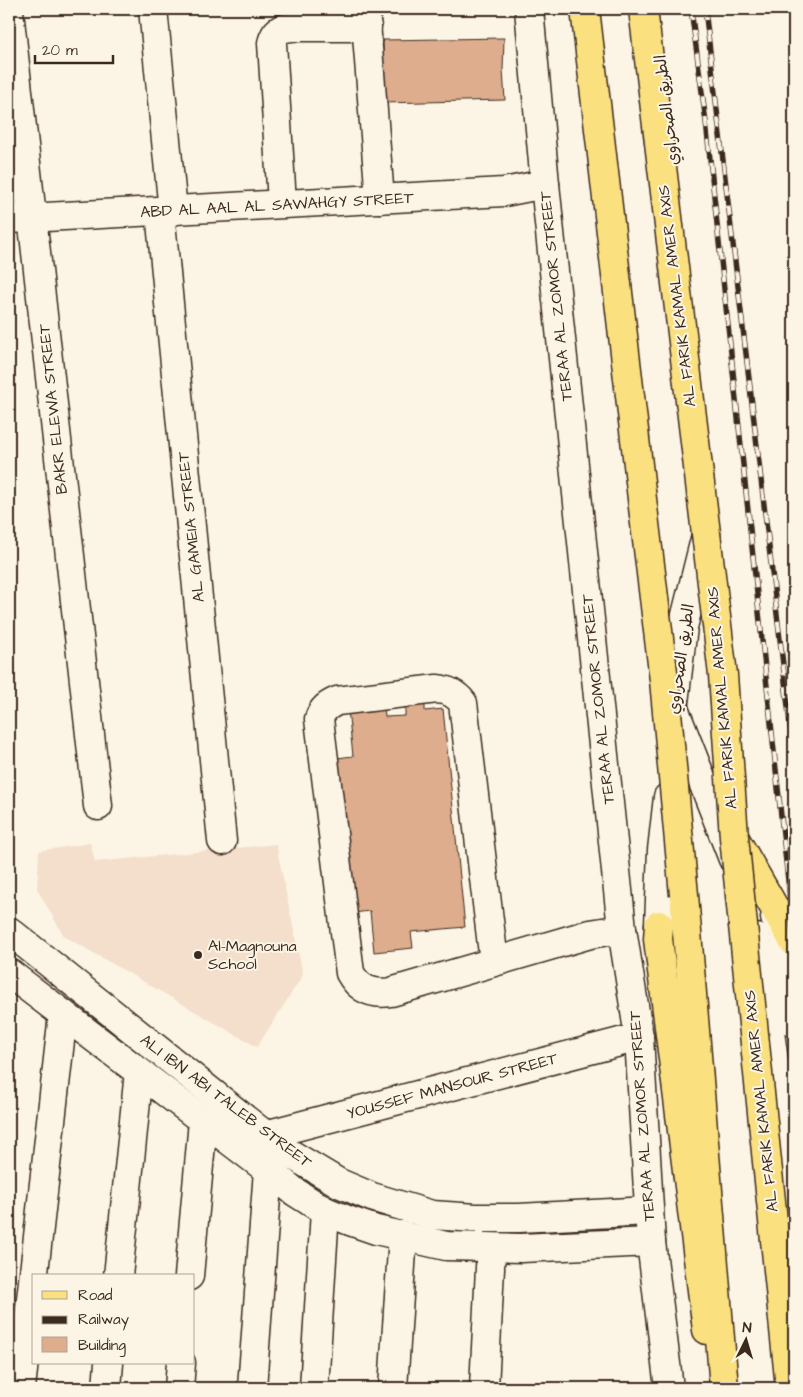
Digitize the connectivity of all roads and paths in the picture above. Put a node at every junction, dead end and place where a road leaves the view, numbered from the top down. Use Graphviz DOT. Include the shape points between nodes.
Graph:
graph roads {
  1 [pos="153,9"];
  2 [pos="529,9"];
  3 [pos="586,9"];
  4 [pos="643,9"];
  5 [pos="655,9"];
  6 [pos="9,11"];
  7 [pos="366,18"];
  8 [pos="545,184"];
  9 [pos="380,199"];
  10 [pos="282,203"];
  11 [pos="167,211"];
  12 [pos="20,219"];
  13 [pos="673,706"];
  14 [pos="98,806"];
  15 [pos="734,837"];
  16 [pos="222,841"];
  17 [pos="738,869"];
  18 [pos="658,925"];
  19 [pos="622,929"];
  20 [pos="9,931"];
  21 [pos="794,942"];
  22 [pos="494,962"];
  23 [pos="9,973"];
  24 [pos="63,1014"];
  25 [pos="794,1023"];
  26 [pos="639,1037"];
  27 [pos="139,1072"];
  28 [pos="202,1121"];
  29 [pos="265,1135"];
  30 [pos="268,1170"];
  31 [pos="794,1206"];
  32 [pos="325,1211"];
  33 [pos="649,1211"];
  34 [pos="403,1235"];
  35 [pos="651,1242"];
  36 [pos="491,1248"];
  37 [pos="34,1274"];
  38 [pos="118,1274"];
  39 [pos="189,1274"];
  40 [pos="32,1290"];
  41 [pos="109,1364"];
  42 [pos="181,1364"];
  43 [pos="21,1388"];
  44 [pos="107,1388"];
  45 [pos="178,1388"];
  46 [pos="252,1388"];
  47 [pos="314,1388"];
  48 [pos="394,1388"];
  49 [pos="484,1388"];
  50 [pos="669,1388"];
  51 [pos="714,1388"];
  52 [pos="724,1388"];
  53 [pos="790,1388"];
  1 -- 11 [label="street, AL GAMEIA STREET"];
  2 -- 8 [label="street, TERAA AL ZOMOR STREET"];
  3 -- 52 [label="main road, bridge" via="664,680"];
  4 -- 15 [label="main road, AL FARIK KAMAL AMER AXIS, bridge" via="723,674"];
  5 -- 13 [label="street, الطريق الصحراوي" via="707,433 711,490 710,518 683,627"];
  6 -- 12 [label="street, BAKR ELEWA STREET"];
  7 -- 9 [label="street"];
  7 -- 10 [label="street" via="282,27 274,34"];
  8 -- 9 [label="street, ABD AL AAL AL SAWAHGY STREET" via="504,192"];
  8 -- 19 [label="street, TERAA AL ZOMOR STREET"];
  9 -- 10 [label="street, ABD AL AAL AL SAWAHGY STREET"];
  10 -- 11 [label="street, ABD AL AAL AL SAWAHGY STREET"];
  11 -- 12 [label="street, ABD AL AAL AL SAWAHGY STREET"];
  11 -- 16 [label="street, AL GAMEIA STREET"];
  12 -- 14 [label="street, BAKR ELEWA STREET"];
  13 -- 17 [label="street"];
  13 -- 18 [label="street, الطريق الصحراوي"];
  15 -- 21 [label="main road"];
  15 -- 53 [label="main road, AL FARIK KAMAL AMER AXIS, bridge"];
  17 -- 25 [label="street" via="784,930"];
  17 -- 31 [label="street" via="752,905"];
  18 -- 51 [label="main road"];
  19 -- 22 [label="street" via="590,934"];
  19 -- 26 [label="street, TERAA AL ZOMOR STREET"];
  20 -- 29 [label="street, ALI IBN ABI TALEB STREET"];
  22 -- 22 [label="street" via="383,994 367,990 354,980 350,973 319,719 330,704 437,689 453,693 463,703"];
  23 -- 24 [label="street, ALI IBN ABI TALEB STREET"];
  24 -- 27 [label="street, ALI IBN ABI TALEB STREET"];
  24 -- 37 [label="street"];
  26 -- 29 [label="street, YOUSSEF MANSOUR STREET"];
  26 -- 33 [label="street, TERAA AL ZOMOR STREET"];
  27 -- 28 [label="street, ALI IBN ABI TALEB STREET"];
  27 -- 38 [label="street"];
  28 -- 30 [label="street, ALI IBN ABI TALEB STREET"];
  28 -- 39 [label="street"];
  29 -- 33 [label="street, ALI IBN ABI TALEB STREET" via="339,1183 372,1197 432,1215 520,1218"];
  30 -- 32 [label="street, ALI IBN ABI TALEB STREET"];
  30 -- 46 [label="street"];
  32 -- 34 [label="street, ALI IBN ABI TALEB STREET" via="376,1230"];
  32 -- 47 [label="street"];
  33 -- 35 [label="street, TERAA AL ZOMOR STREET"];
  34 -- 36 [label="street, ALI IBN ABI TALEB STREET" via="446,1246"];
  34 -- 48 [label="street"];
  35 -- 36 [label="street, ALI IBN ABI TALEB STREET"];
  35 -- 50 [label="street, TERAA AL ZOMOR STREET"];
  36 -- 49 [label="street"];
  40 -- 43 [label="street"];
  41 -- 44 [label="street"];
  42 -- 45 [label="street"];
}
